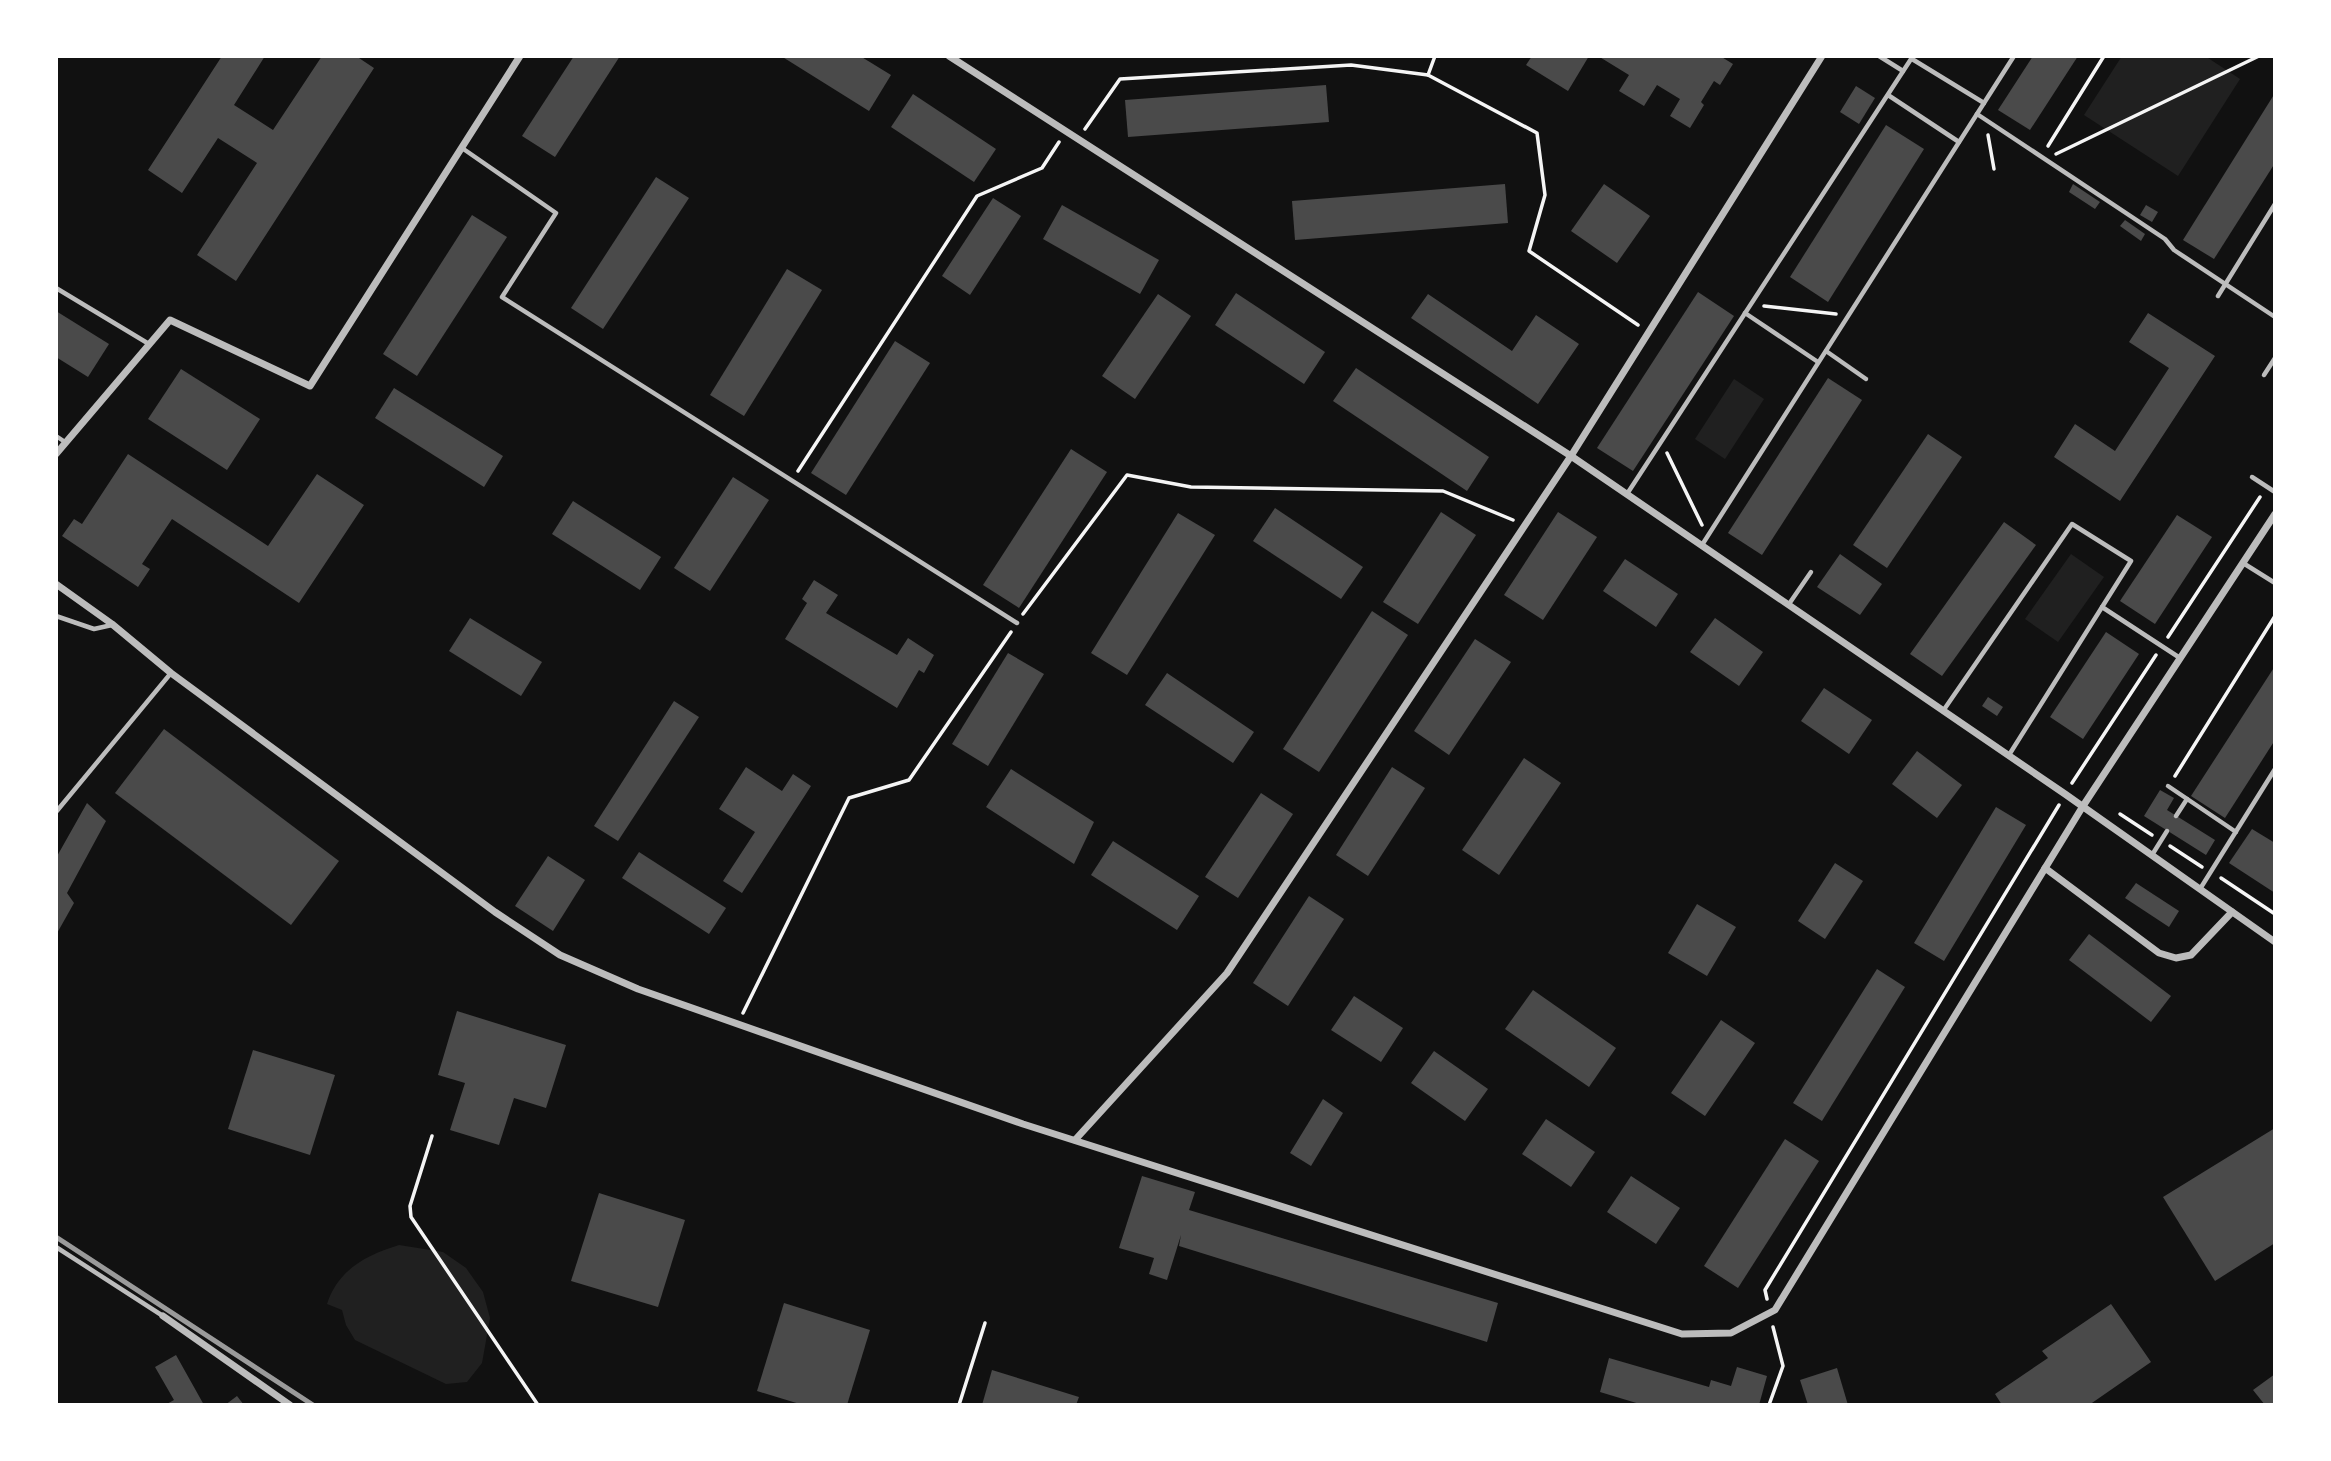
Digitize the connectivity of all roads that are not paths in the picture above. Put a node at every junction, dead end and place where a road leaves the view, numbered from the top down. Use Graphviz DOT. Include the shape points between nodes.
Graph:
graph roads {
  1 [pos="520,56"];
  2 [pos="949,56"];
  3 [pos="1822,56"];
  4 [pos="1879,56"];
  5 [pos="2014,56"];
  6 [pos="1912,57"];
  7 [pos="1903,71"];
  8 [pos="1888,94"];
  9 [pos="1984,103"];
  10 [pos="1977,114"];
  11 [pos="1959,142"];
  12 [pos="462,148"];
  13 [pos="2275,204"];
  14 [pos="2225,285"];
  15 [pos="56,288"];
  16 [pos="2218,296"];
  17 [pos="1745,313"];
  18 [pos="2275,317"];
  19 [pos="149,344"];
  20 [pos="1826,351"];
  21 [pos="2275,358"];
  22 [pos="1818,362"];
  23 [pos="2264,375"];
  24 [pos="1866,379"];
  25 [pos="56,436"];
  26 [pos="65,442"];
  27 [pos="56,454"];
  28 [pos="1571,456"];
  29 [pos="2252,477"];
  30 [pos="2275,492"];
  31 [pos="1627,495"];
  32 [pos="2275,514"];
  33 [pos="1702,545"];
  34 [pos="2243,563"];
  35 [pos="1811,572"];
  36 [pos="2275,583"];
  37 [pos="56,584"];
  38 [pos="1788,605"];
  39 [pos="2102,607"];
  40 [pos="56,616"];
  41 [pos="1017,623"];
  42 [pos="112,624"];
  43 [pos="2180,658"];
  44 [pos="171,673"];
  45 [pos="1943,711"];
  46 [pos="2008,755"];
  47 [pos="2275,769"];
  48 [pos="2168,786"];
  49 [pos="2187,799"];
  50 [pos="2083,806"];
  51 [pos="56,812"];
  52 [pos="2176,816"];
  53 [pos="2167,831"];
  54 [pos="2236,832"];
  55 [pos="2152,855"];
  56 [pos="2045,868"];
  57 [pos="2200,889"];
  58 [pos="2232,912"];
  59 [pos="2275,942"];
  60 [pos="1075,1140"];
  61 [pos="56,1247"];
  62 [pos="163,1316"];
  63 [pos="290,1405"];
  1 -- 12 [label="street"];
  2 -- 28 [label="street"];
  3 -- 28 [label="street"];
  4 -- 7 [label="lane"];
  5 -- 9 [label="lane"];
  6 -- 7 [label="lane"];
  6 -- 9 [label="lane"];
  7 -- 8 [label="lane"];
  8 -- 11 [label="lane"];
  8 -- 17 [label="lane"];
  9 -- 10 [label="lane"];
  10 -- 11 [label="lane"];
  10 -- 14 [label="lane" via="2165,239"];
  11 -- 20 [label="lane"];
  12 -- 19 [label="street" via="310,386 170,320"];
  12 -- 41 [label="lane" via="556,213 502,297"];
  13 -- 14 [label="lane"];
  14 -- 16 [label="lane"];
  14 -- 18 [label="lane"];
  15 -- 19 [label="lane"];
  17 -- 22 [label="lane"];
  17 -- 31 [label="lane"];
  19 -- 26 [label="street"];
  20 -- 22 [label="lane"];
  20 -- 24 [label="lane"];
  21 -- 23 [label="lane"];
  22 -- 33 [label="lane"];
  25 -- 26 [label="lane"];
  26 -- 27 [label="street"];
  28 -- 31 [label="street"];
  28 -- 60 [label="street" via="1227,973"];
  29 -- 30 [label="lane"];
  31 -- 33 [label="street"];
  32 -- 34 [label="street"];
  33 -- 38 [label="street"];
  34 -- 36 [label="lane"];
  34 -- 43 [label="street"];
  35 -- 38 [label="lane"];
  37 -- 42 [label="street"];
  38 -- 45 [label="street"];
  39 -- 43 [label="lane"];
  39 -- 45 [label="lane" via="2131,561 2072,524"];
  39 -- 46 [label="lane"];
  40 -- 42 [label="lane" via="94,629"];
  42 -- 44 [label="street"];
  43 -- 50 [label="street"];
  44 -- 51 [label="lane"];
  44 -- 60 [label="street" via="560,955 638,989"];
  45 -- 46 [label="street"];
  46 -- 50 [label="street"];
  47 -- 54 [label="lane"];
  48 -- 49 [label="lane"];
  49 -- 52 [label="lane"];
  49 -- 54 [label="lane"];
  50 -- 55 [label="street"];
  50 -- 56 [label="street"];
  53 -- 55 [label="lane"];
  54 -- 57 [label="lane"];
  55 -- 57 [label="street"];
  56 -- 58 [label="street" via="2159,953 2176,958 2191,955"];
  56 -- 60 [label="street" via="1775,1310 1731,1333 1682,1334"];
  57 -- 58 [label="street"];
  58 -- 59 [label="street"];
  61 -- 62 [label="lane"];
  62 -- 63 [label="street"];
}
